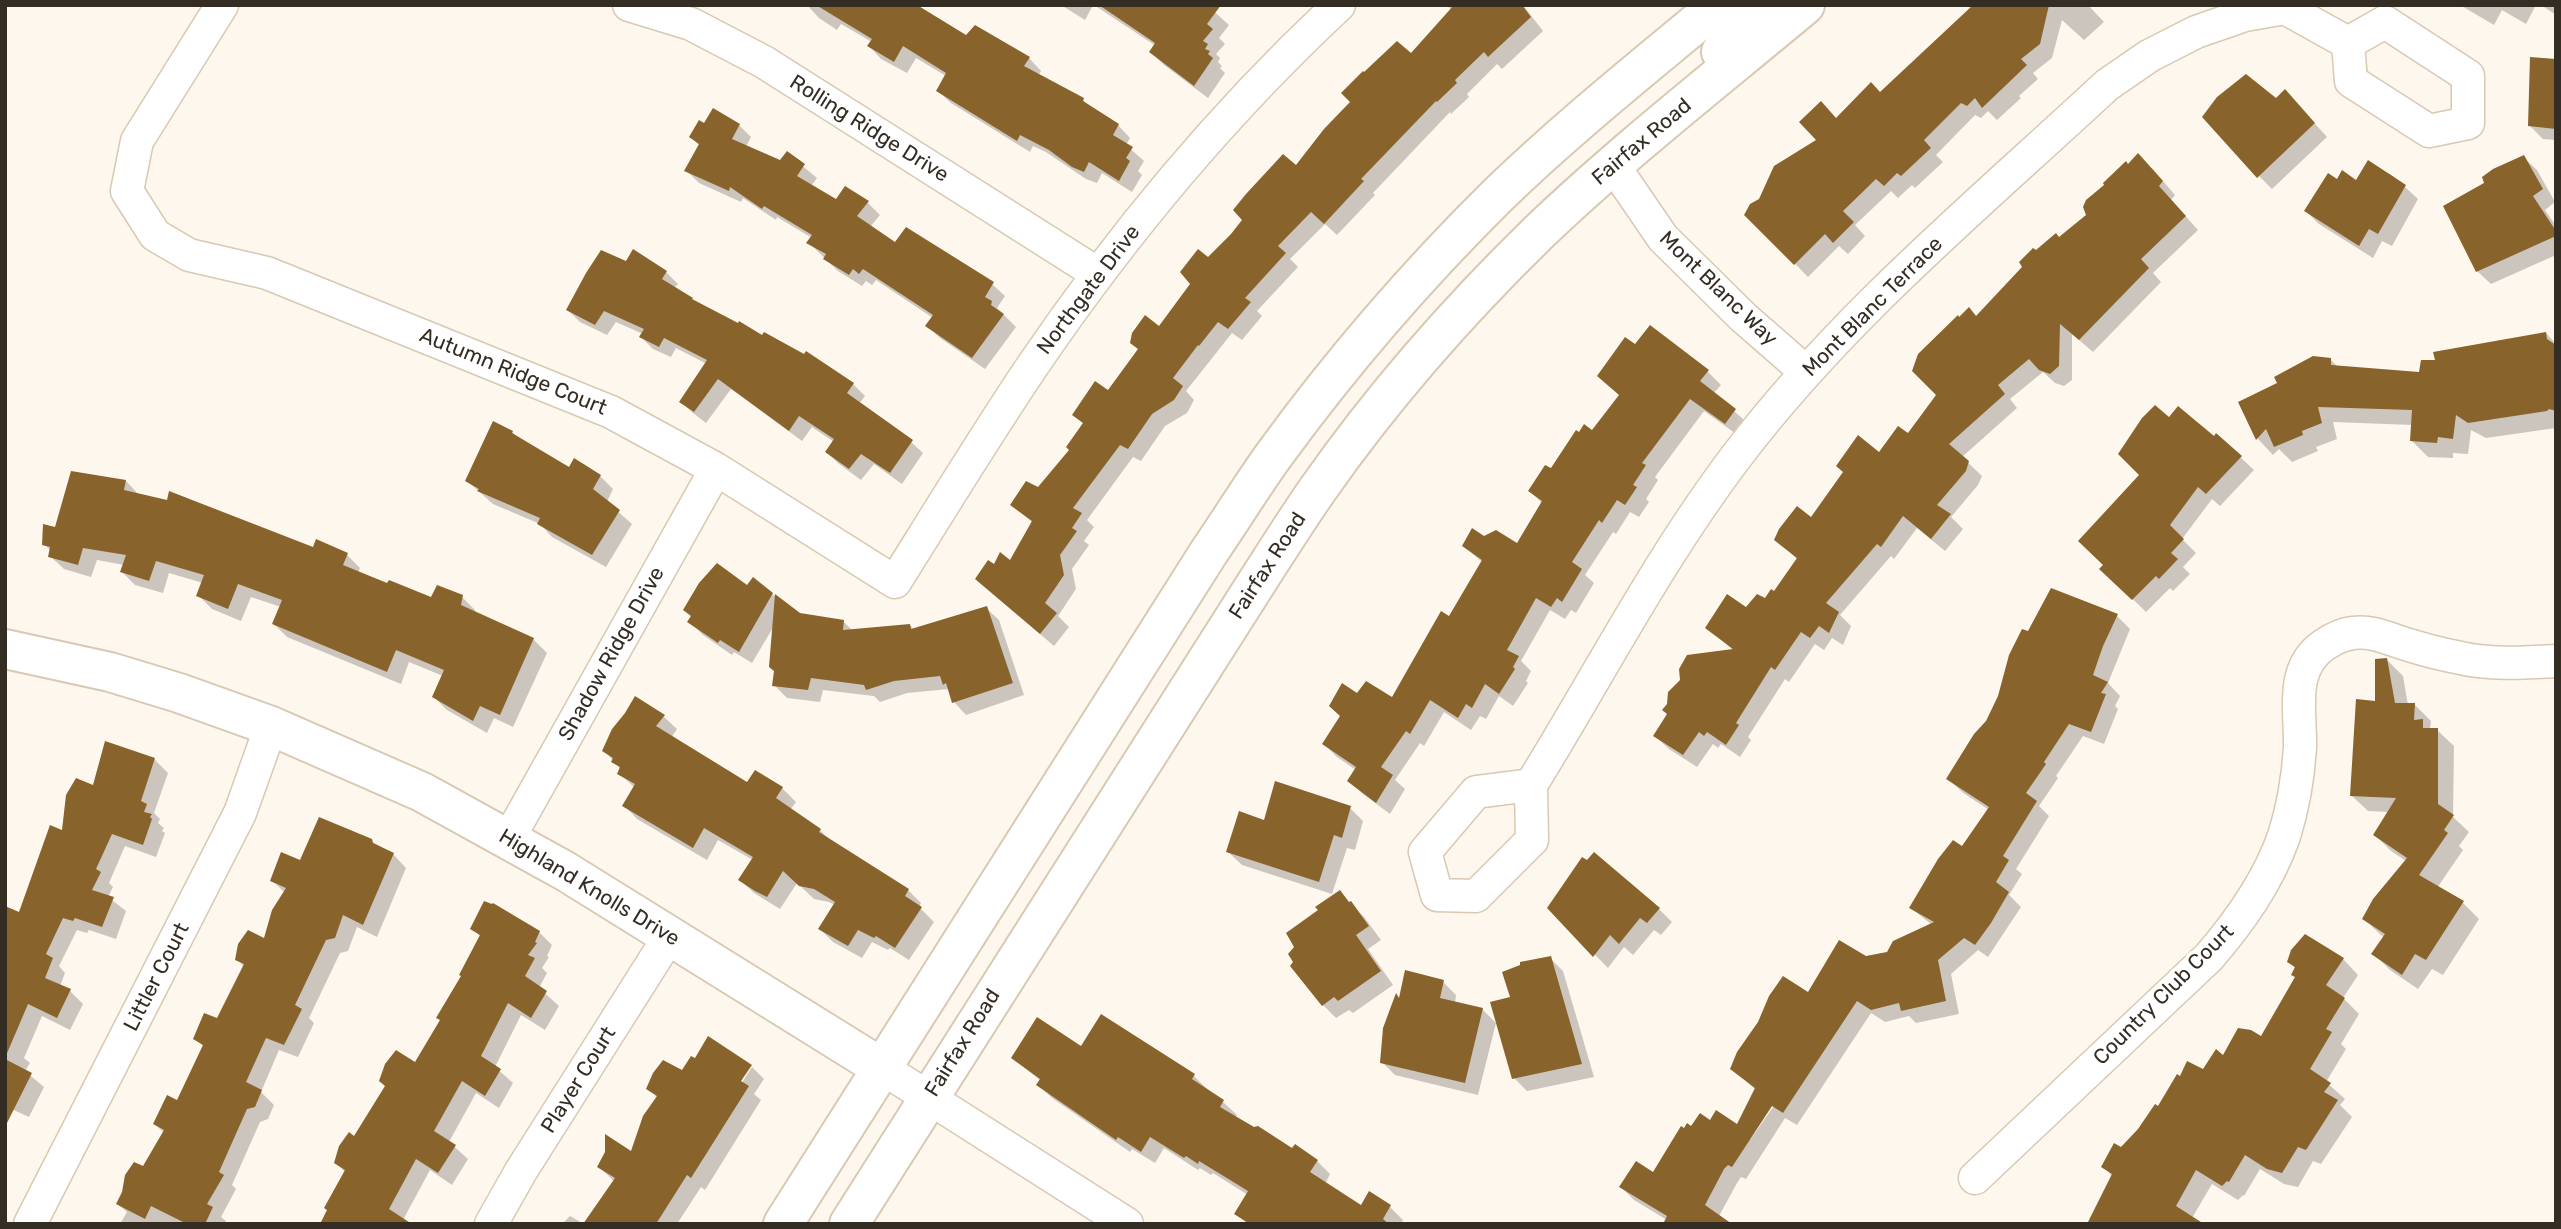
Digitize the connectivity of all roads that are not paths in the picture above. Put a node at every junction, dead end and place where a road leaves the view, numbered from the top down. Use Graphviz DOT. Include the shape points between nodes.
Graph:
graph roads {
  1 [pos="222,5"];
  2 [pos="629,5"];
  3 [pos="1718,5"];
  4 [pos="1760,5"];
  5 [pos="1805,5"];
  6 [pos="1318,12"];
  7 [pos="2348,43"];
  8 [pos="1613,165"];
  9 [pos="1098,274"];
  10 [pos="1806,372"];
  11 [pos="716,470"];
  12 [pos="895,582"];
  13 [pos="5,649"];
  14 [pos="2556,661"];
  15 [pos="271,726"];
  16 [pos="1531,785"];
  17 [pos="509,838"];
  18 [pos="669,937"];
  19 [pos="882,1068"];
  20 [pos="929,1096"];
  21 [pos="1975,1178"];
  22 [pos="30,1224"];
  23 [pos="491,1224"];
  24 [pos="783,1224"];
  25 [pos="849,1224"];
  26 [pos="1127,1224"];
  1 -- 11 [label="street, Autumn Ridge Court" via="137,141 127,191 155,235 189,255 267,273 586,401"];
  2 -- 9 [label="street, Rolling Ridge Drive" via="691,24 764,62"];
  3 -- 19 [label="main road" via="1498,195 1426,269 1336,374 1273,456 1209,552"];
  4 -- 8 [label="main road" via="1727,47 1611,145"];
  5 -- 8 [label="main road, Fairfax Road"];
  6 -- 9 [label="street, Northgate Drive"];
  7 -- 10 [label="street, Mont Blanc Terrace" via="2285,8 2245,15 2196,32 2149,56 2097,94 1877,297"];
  8 -- 10 [label="street, Mont Blanc Way" via="1663,238 1742,317"];
  8 -- 20 [label="main road, Fairfax Road" via="1469,306 1380,408 1319,488"];
  9 -- 12 [label="street, Northgate Drive" via="1031,368"];
  10 -- 16 [label="street, Mont Blanc Terrace" via="1737,456 1674,544"];
  11 -- 12 [label="street, Autumn Ridge Court"];
  11 -- 17 [label="street, Shadow Ridge Drive"];
  13 -- 15 [label="main road, Highland Knolls Drive" via="110,672"];
  14 -- 21 [label="street, Country Club Court" via="2458,658 2373,633 2335,638 2319,649 2299,685 2300,747 2283,837 2244,914 2209,957"];
  15 -- 17 [label="main road, Highland Knolls Drive" via="422,792"];
  15 -- 22 [label="street, Littler Court" via="240,813"];
  17 -- 18 [label="main road, Highland Knolls Drive"];
  18 -- 19 [label="main road, Highland Knolls Drive"];
  18 -- 23 [label="street, Player Court"];
  19 -- 20 [label="street, Highland Knolls Drive"];
  19 -- 24 [label="main road"];
  20 -- 25 [label="main road, Fairfax Road"];
  20 -- 26 [label="street, Highland Knolls Drive"];
}
